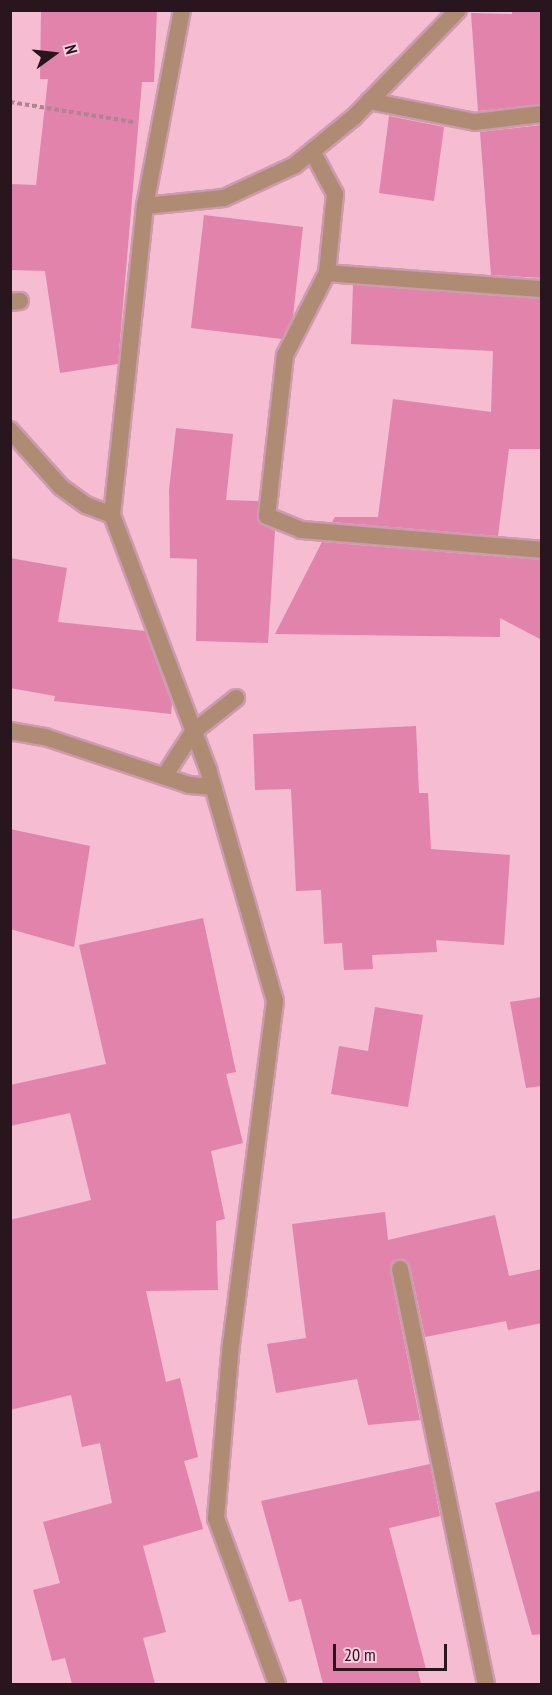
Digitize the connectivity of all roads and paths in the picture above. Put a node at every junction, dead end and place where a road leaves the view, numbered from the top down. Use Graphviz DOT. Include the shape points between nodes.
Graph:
graph roads {
  1 [pos="182,10"];
  2 [pos="458,10"];
  3 [pos="369,101"];
  4 [pos="10,102"];
  5 [pos="542,114"];
  6 [pos="160,126"];
  7 [pos="312,151"];
  8 [pos="145,206"];
  9 [pos="327,273"];
  10 [pos="542,289"];
  11 [pos="10,430"];
  12 [pos="112,514"];
  13 [pos="542,550"];
  14 [pos="236,698"];
  15 [pos="10,731"];
  16 [pos="194,732"];
  17 [pos="165,775"];
  18 [pos="213,787"];
  19 [pos="400,1269"];
  20 [pos="277,1684"];
  21 [pos="486,1684"];
  1 -- 6 [label="street"];
  2 -- 3 [label="street"];
  3 -- 5 [label="street" via="475,122"];
  3 -- 7 [label="street"];
  4 -- 6 [label="path"];
  6 -- 8 [label="street"];
  7 -- 8 [label="street" via="295,165 224,198"];
  7 -- 9 [label="street" via="335,194"];
  8 -- 12 [label="street"];
  9 -- 10 [label="street"];
  9 -- 13 [label="street" via="285,354 267,516 301,530"];
  11 -- 12 [label="street" via="61,487 86,506"];
  12 -- 16 [label="street"];
  14 -- 16 [label="street"];
  15 -- 17 [label="street"];
  16 -- 17 [label="street"];
  16 -- 18 [label="street"];
  17 -- 18 [label="street"];
  18 -- 20 [label="street" via="276,1001 231,1343 216,1518"];
  19 -- 21 [label="street"];
}
